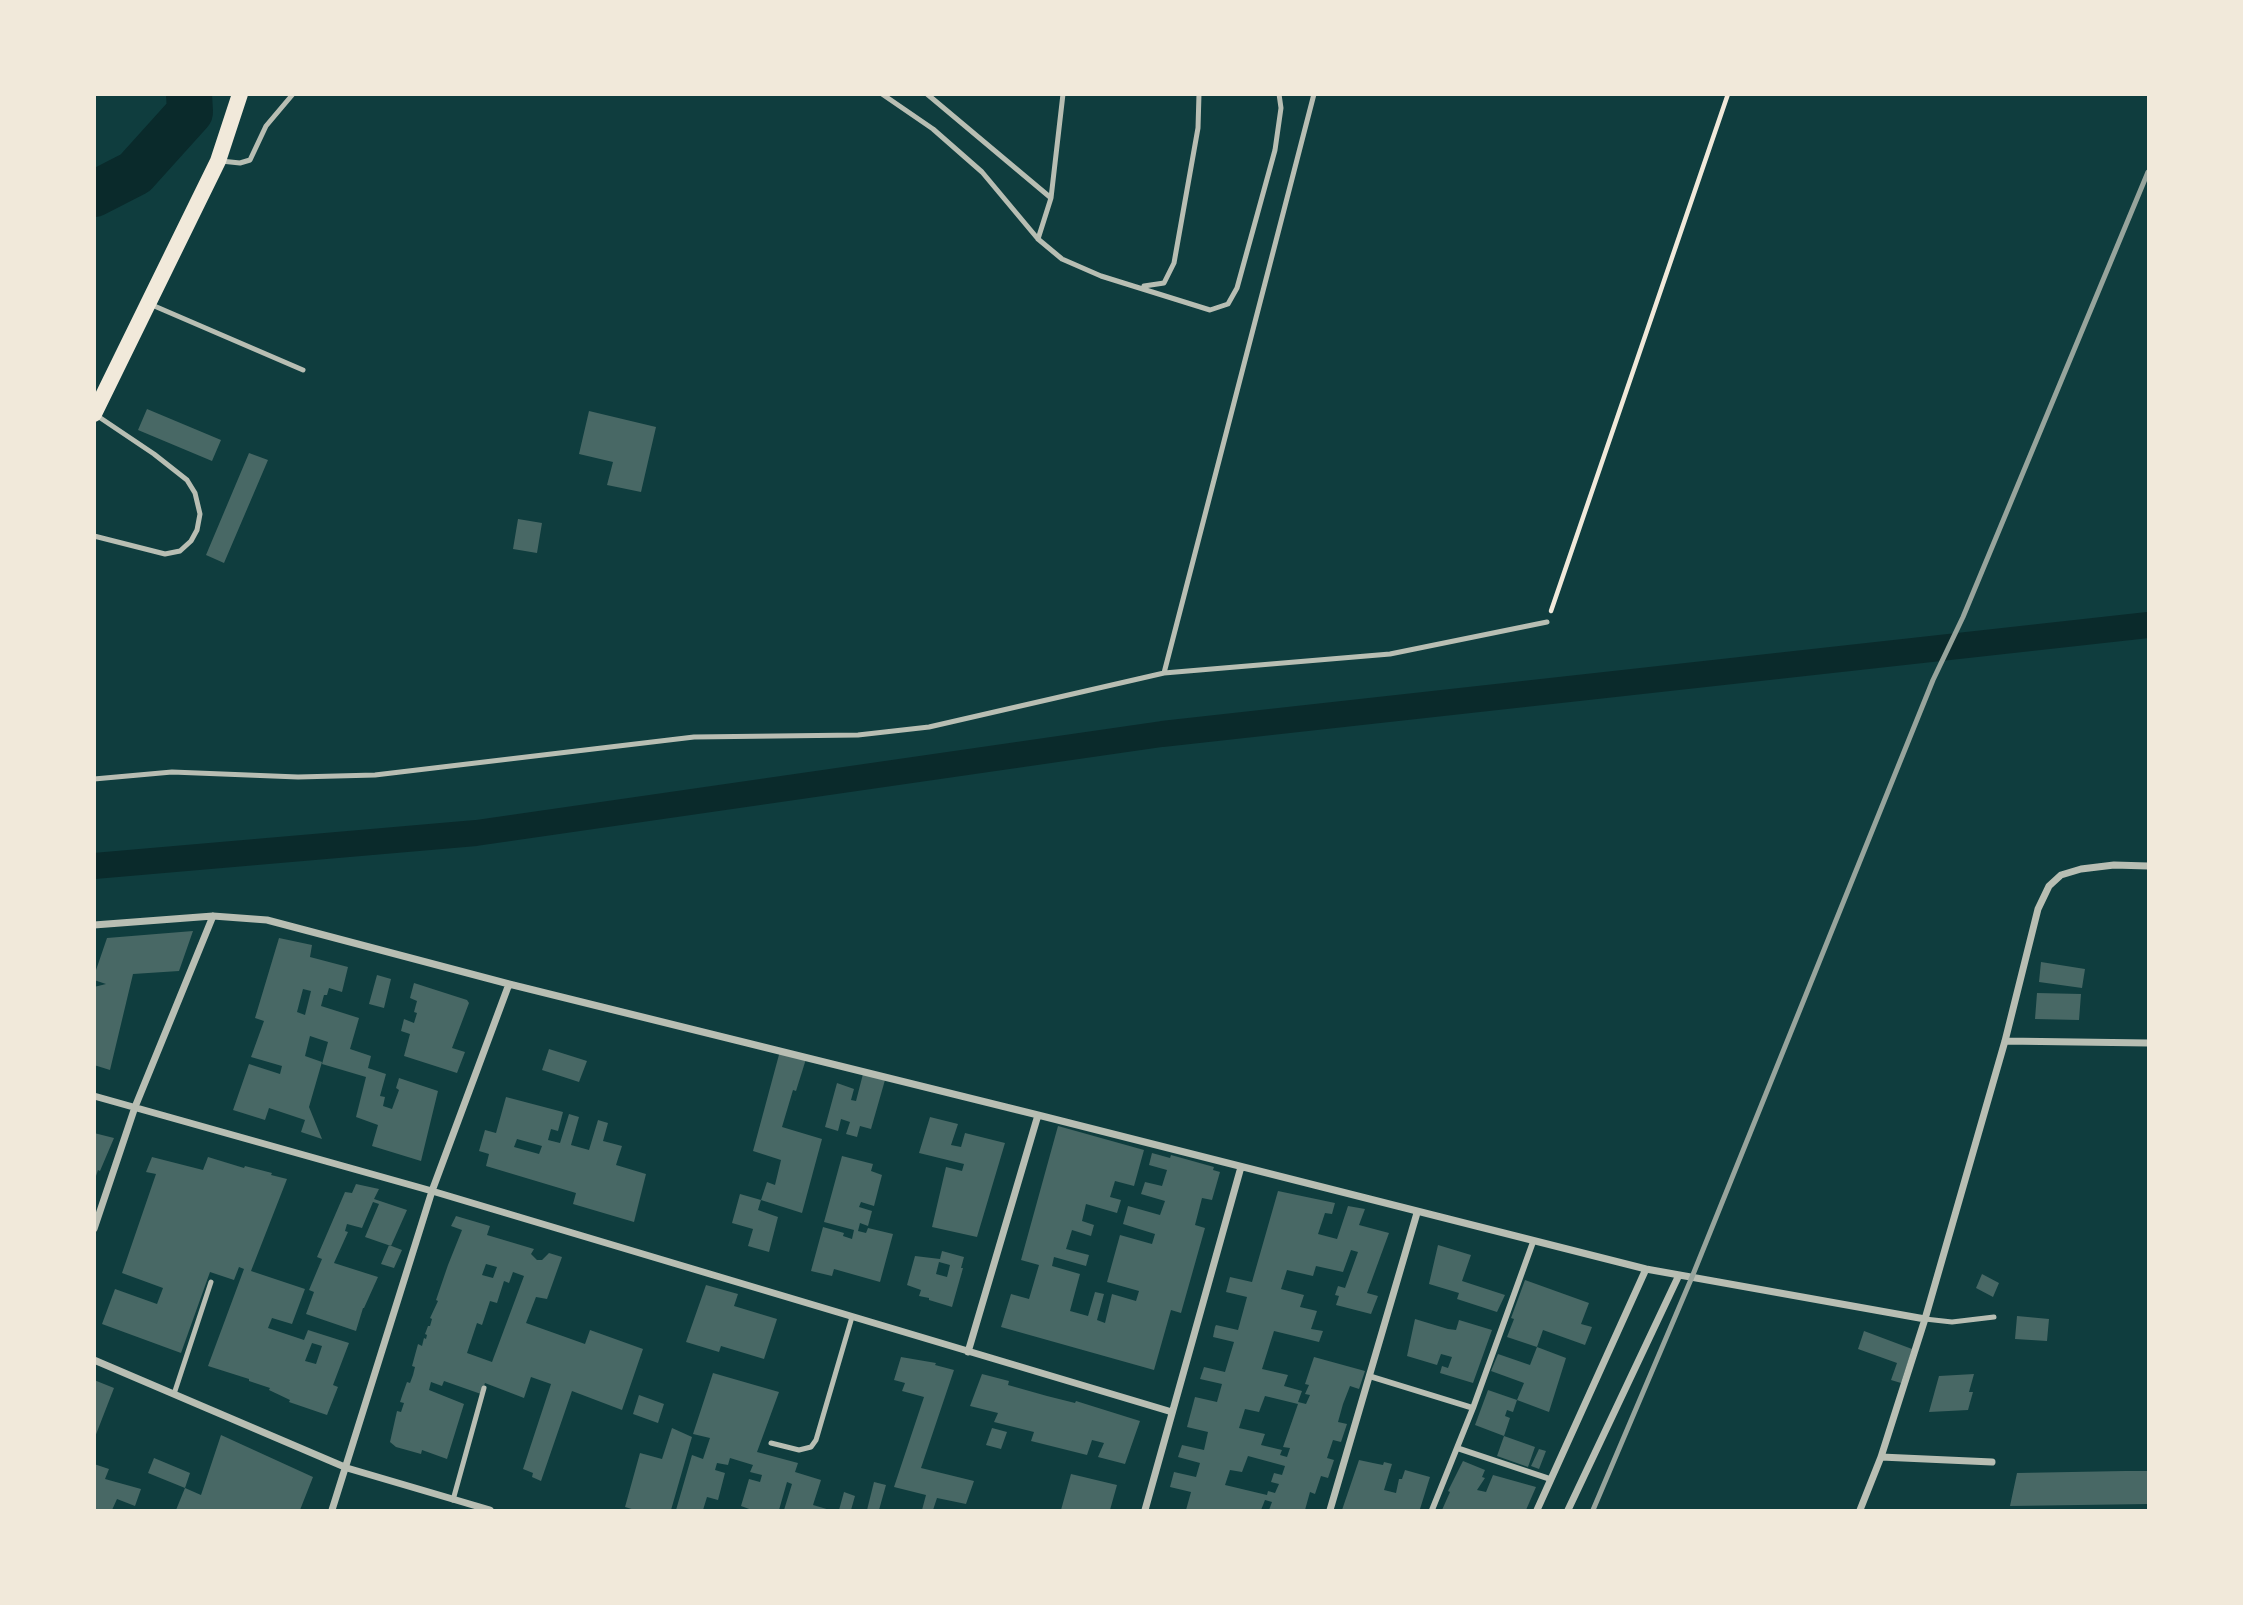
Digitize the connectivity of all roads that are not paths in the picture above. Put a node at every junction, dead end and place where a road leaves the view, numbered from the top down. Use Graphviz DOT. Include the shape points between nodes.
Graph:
graph roads {
  1 [pos="240,94"];
  2 [pos="292,94"];
  3 [pos="882,94"];
  4 [pos="927,94"];
  5 [pos="1063,94"];
  6 [pos="1199,94"];
  7 [pos="1279,94"];
  8 [pos="1314,94"];
  9 [pos="218,161"];
  10 [pos="1051,198"];
  11 [pos="1038,239"];
  12 [pos="1137,286"];
  13 [pos="149,303"];
  14 [pos="303,370"];
  15 [pos="94,414"];
  16 [pos="94,536"];
  17 [pos="1547,622"];
  18 [pos="1164,673"];
  19 [pos="94,779"];
  20 [pos="2148,866"];
  21 [pos="213,916"];
  22 [pos="94,925"];
  23 [pos="509,984"];
  24 [pos="2005,1041"];
  25 [pos="2148,1043"];
  26 [pos="94,1096"];
  27 [pos="135,1107"];
  28 [pos="1038,1115"];
  29 [pos="1241,1167"];
  30 [pos="432,1191"];
  31 [pos="1418,1213"];
  32 [pos="94,1229"];
  33 [pos="1533,1242"];
  34 [pos="1646,1269"];
  35 [pos="1679,1275"];
  36 [pos="211,1282"];
  37 [pos="852,1317"];
  38 [pos="1994,1317"];
  39 [pos="1925,1319"];
  40 [pos="968,1352"];
  41 [pos="94,1360"];
  42 [pos="1369,1376"];
  43 [pos="484,1388"];
  44 [pos="174,1394"];
  45 [pos="1473,1408"];
  46 [pos="1172,1412"];
  47 [pos="771,1443"];
  48 [pos="1457,1448"];
  49 [pos="1881,1457"];
  50 [pos="1992,1462"];
  51 [pos="347,1468"];
  52 [pos="1550,1479"];
  53 [pos="453,1500"];
  54 [pos="332,1510"];
  55 [pos="490,1510"];
  56 [pos="1145,1510"];
  57 [pos="1330,1510"];
  58 [pos="1432,1510"];
  59 [pos="1537,1510"];
  60 [pos="1568,1510"];
  61 [pos="1860,1510"];
  1 -- 9 [label="main road"];
  2 -- 9 [label="lane" via="266,126 250,160"];
  3 -- 11 [label="lane" via="933,129 982,172"];
  4 -- 10 [label="lane"];
  5 -- 10 [label="lane"];
  6 -- 12 [label="lane" via="1198,128 1174,262 1164,283"];
  7 -- 12 [label="lane" via="1275,149 1237,288 1228,304 1210,310"];
  8 -- 18 [label="lane"];
  9 -- 13 [label="main road"];
  10 -- 11 [label="lane"];
  11 -- 12 [label="lane" via="1062,259"];
  13 -- 14 [label="lane"];
  13 -- 15 [label="main road"];
  15 -- 16 [label="lane" via="187,480 200,514 197,530 180,551 165,554"];
  17 -- 18 [label="lane" via="1390,654"];
  18 -- 19 [label="lane" via="929,727 858,735 694,737 375,775 173,772"];
  20 -- 24 [label="street" via="2081,869 2061,875 2049,886 2038,909"];
  21 -- 22 [label="street"];
  21 -- 23 [label="street" via="267,920"];
  21 -- 27 [label="street"];
  23 -- 28 [label="street"];
  23 -- 30 [label="street"];
  24 -- 25 [label="street"];
  24 -- 39 [label="street"];
  26 -- 27 [label="street"];
  27 -- 30 [label="street"];
  27 -- 32 [label="street"];
  28 -- 29 [label="street"];
  28 -- 40 [label="street"];
  29 -- 31 [label="street"];
  29 -- 46 [label="street"];
  30 -- 37 [label="street"];
  30 -- 51 [label="street"];
  31 -- 33 [label="street"];
  31 -- 42 [label="street"];
  33 -- 34 [label="street"];
  33 -- 45 [label="street"];
  34 -- 35 [label="street"];
  34 -- 52 [label="street"];
  35 -- 39 [label="street"];
  35 -- 60 [label="street"];
  36 -- 44 [label="lane"];
  37 -- 40 [label="street"];
  37 -- 47 [label="lane" via="816,1440 799,1450"];
  38 -- 39 [label="lane" via="1952,1322"];
  39 -- 49 [label="street"];
  40 -- 46 [label="street"];
  41 -- 44 [label="street"];
  42 -- 45 [label="street"];
  42 -- 57 [label="street"];
  43 -- 53 [label="lane"];
  44 -- 51 [label="street"];
  45 -- 48 [label="street"];
  46 -- 56 [label="street"];
  48 -- 52 [label="street"];
  48 -- 58 [label="street"];
  49 -- 50 [label="street"];
  49 -- 61 [label="street"];
  51 -- 53 [label="street"];
  51 -- 54 [label="street"];
  52 -- 59 [label="street"];
  53 -- 55 [label="street"];
}
